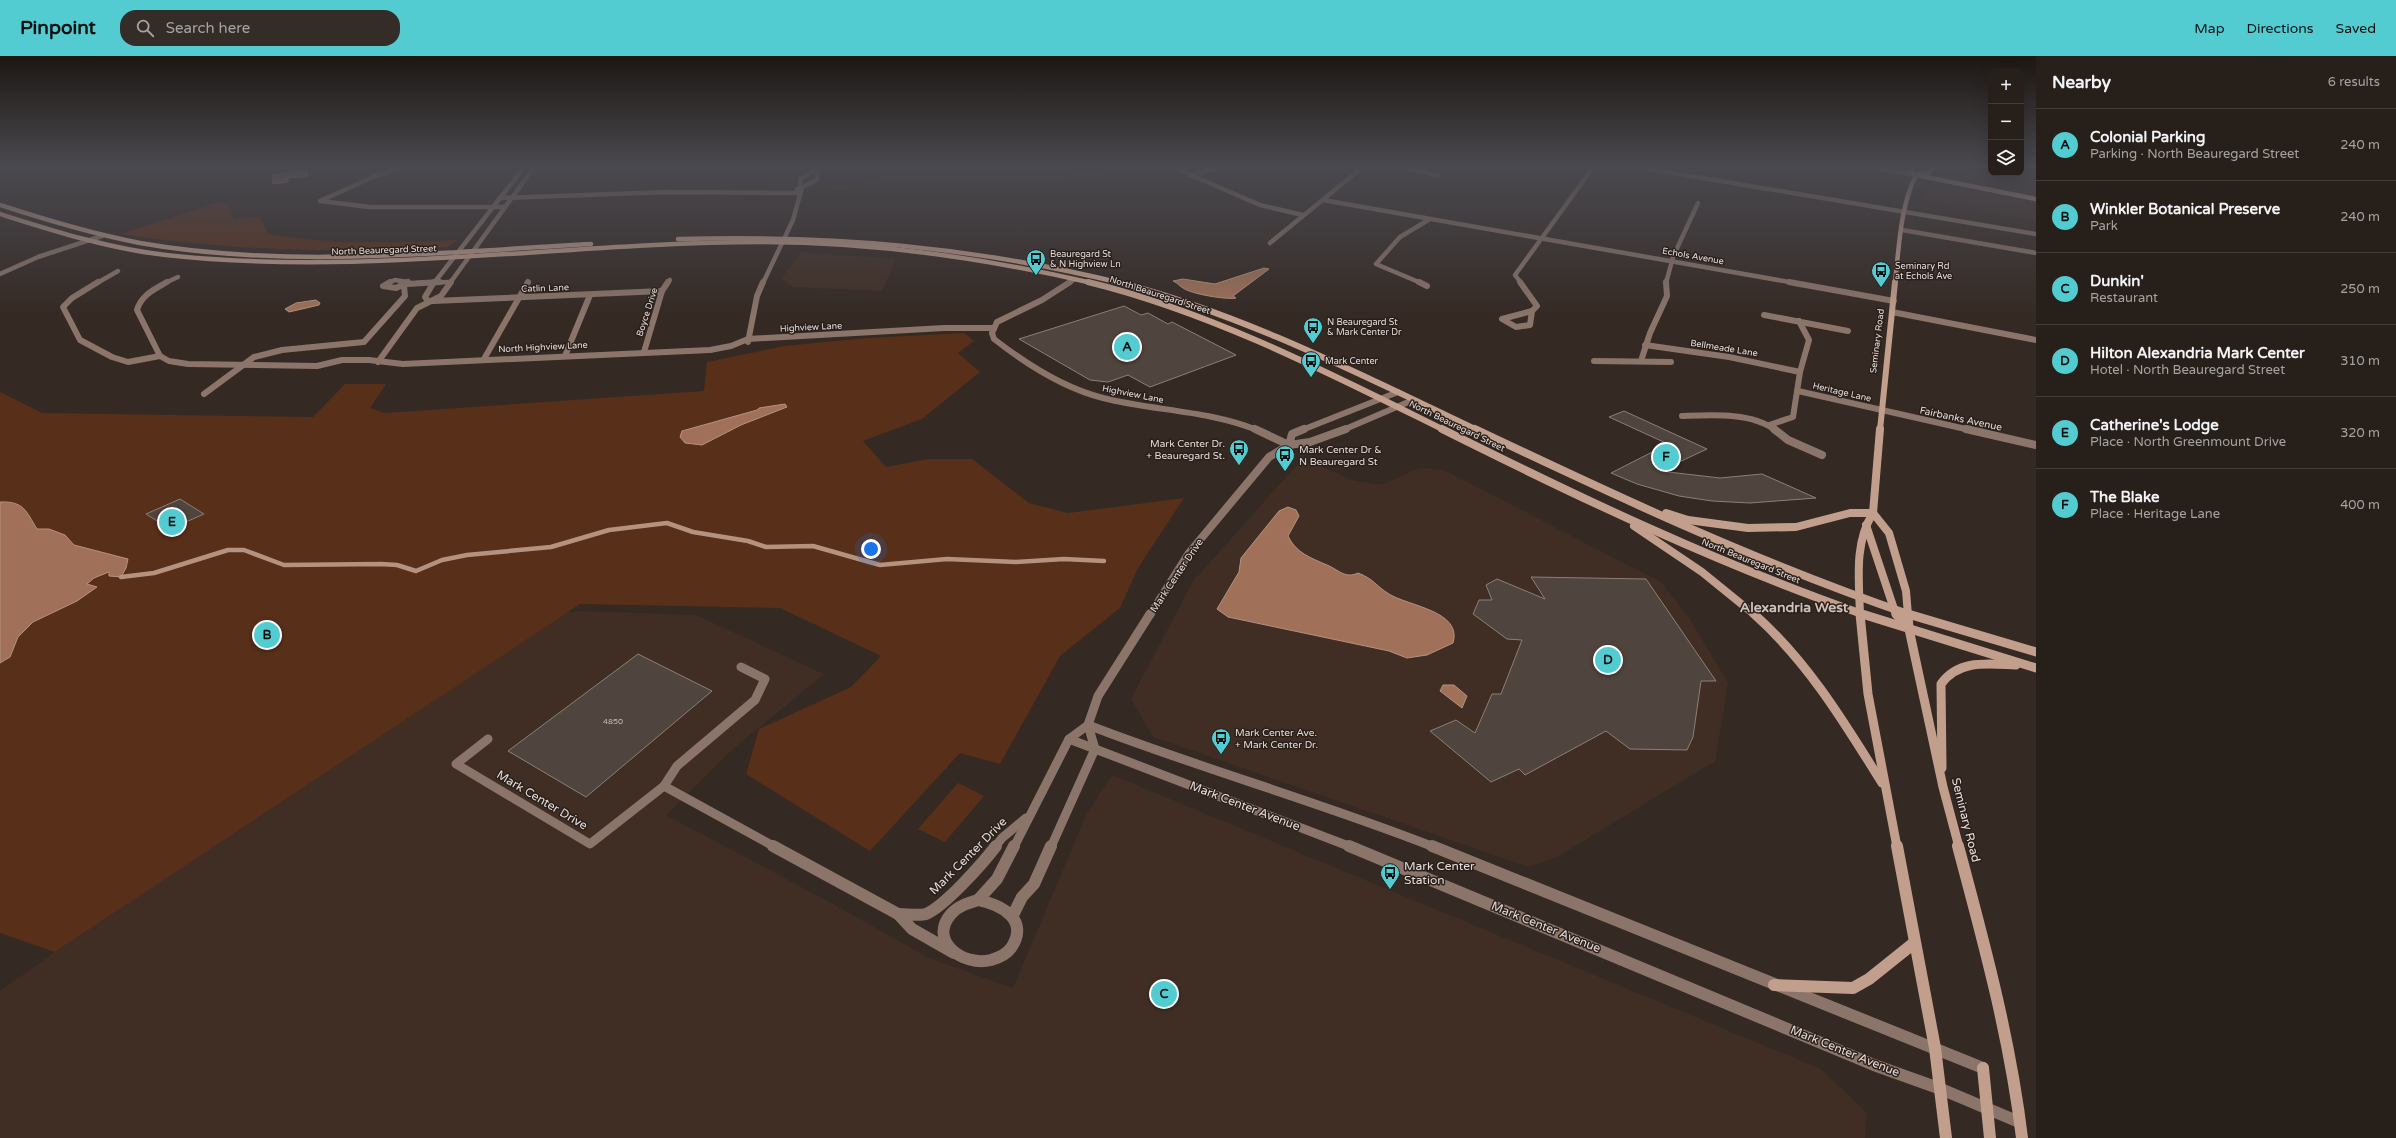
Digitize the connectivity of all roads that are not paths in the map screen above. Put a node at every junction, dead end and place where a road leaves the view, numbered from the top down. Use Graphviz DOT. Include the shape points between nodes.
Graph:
graph roads {
  1 [pos="8,216"];
  2 [pos="38,216"];
  3 [pos="485,216"];
  4 [pos="497,216"];
  5 [pos="794,216"];
  6 [pos="1301,216"];
  7 [pos="1416,216"];
  8 [pos="1559,216"];
  9 [pos="1692,216"];
  10 [pos="1905,216"];
  11 [pos="1933,216"];
  12 [pos="1430,219"];
  13 [pos="1902,230"];
  14 [pos="2036,234"];
  15 [pos="102,236"];
  16 [pos="786,236"];
  17 [pos="1544,238"];
  18 [pos="88,240"];
  19 [pos="782,243"];
  20 [pos="1270,243"];
  21 [pos="473,250"];
  22 [pos="459,251"];
  23 [pos="2036,253"];
  24 [pos="469,256"];
  25 [pos="453,257"];
  26 [pos="1673,262"];
  27 [pos="118,272"];
  28 [pos="0,274"];
  29 [pos="178,277"];
  30 [pos="1075,279"];
  31 [pos="670,280"];
  32 [pos="450,282"];
  33 [pos="528,282"];
  34 [pos="434,283"];
  35 [pos="405,285"];
  36 [pos="1427,286"];
  37 [pos="662,291"];
  38 [pos="397,294"];
  39 [pos="590,295"];
  40 [pos="519,297"];
  41 [pos="428,301"];
  42 [pos="1894,301"];
  43 [pos="1532,311"];
  44 [pos="1892,312"];
  45 [pos="1764,315"];
  46 [pos="1799,321"];
  47 [pos="994,328"];
  48 [pos="1848,331"];
  49 [pos="748,339"];
  50 [pos="2036,340"];
  51 [pos="1645,345"];
  52 [pos="644,352"];
  53 [pos="160,356"];
  54 [pos="566,356"];
  55 [pos="484,359"];
  56 [pos="1594,361"];
  57 [pos="1641,361"];
  58 [pos="378,362"];
  59 [pos="1671,362"];
  60 [pos="240,366"];
  61 [pos="1800,372"];
  62 [pos="1798,391"];
  63 [pos="1398,392"];
  64 [pos="204,394"];
  65 [pos="1380,400"];
  66 [pos="1413,400"];
  67 [pos="1396,407"];
  68 [pos="1882,411"];
  69 [pos="1682,416"];
  70 [pos="1769,424"];
  71 [pos="2028,443"];
  72 [pos="1289,445"];
  73 [pos="2036,445"];
  74 [pos="2036,451"];
  75 [pos="1822,455"];
  76 [pos="1628,502"];
  77 [pos="1606,509"];
  78 [pos="1874,513"];
  79 [pos="1866,524"];
  80 [pos="1858,597"];
  81 [pos="1894,608"];
  82 [pos="1858,612"];
  83 [pos="1908,613"];
  84 [pos="1908,629"];
  85 [pos="2036,652"];
  86 [pos="2024,665"];
  87 [pos="741,667"];
  88 [pos="2036,668"];
  89 [pos="1088,725"];
  90 [pos="1069,738"];
  91 [pos="488,740"];
  92 [pos="1095,749"];
  93 [pos="664,786"];
  94 [pos="1884,786"];
  95 [pos="1943,787"];
  96 [pos="1030,815"];
  97 [pos="978,900"];
  98 [pos="898,914"];
  99 [pos="1013,915"];
  100 [pos="1914,943"];
  101 [pos="954,953"];
  102 [pos="1774,985"];
  103 [pos="1935,1048"];
  104 [pos="1983,1068"];
  105 [pos="1941,1089"];
  106 [pos="1987,1108"];
  107 [pos="2020,1122"];
  108 [pos="1946,1138"];
  109 [pos="1990,1138"];
  110 [pos="2022,1138"];
  1 -- 18 [label="main road, North Beauregard Street"];
  2 -- 15 [label="main road, North Beauregard Street"];
  3 -- 22 [label="street"];
  4 -- 21 [label="street"];
  5 -- 16 [label="street"];
  6 -- 20 [label="street"];
  7 -- 12 [label="street, Echols Avenue"];
  8 -- 17 [label="street"];
  9 -- 26 [label="street" via="1672,257"];
  10 -- 13 [label="main road, Seminary Road"];
  11 -- 14 [label="street"];
  12 -- 17 [label="street, Echols Avenue"];
  12 -- 36 [label="street" via="1400,237 1376,264"];
  13 -- 23 [label="street"];
  13 -- 42 [label="main road, Seminary Road"];
  15 -- 18 [label="street"];
  15 -- 22 [label="main road, North Beauregard Street" via="162,246 275,254 374,255"];
  16 -- 19 [label="street"];
  16 -- 21 [label="main road, North Beauregard Street" via="674,239"];
  16 -- 63 [label="main road, North Beauregard Street" via="878,241 971,251 1102,278 1218,314"];
  17 -- 26 [label="street, Echols Avenue"];
  17 -- 43 [label="street" via="1515,275 1537,306"];
  18 -- 25 [label="main road, North Beauregard Street" via="164,254 258,261 350,262"];
  18 -- 28 [label="street" via="38,257"];
  19 -- 24 [label="main road, North Beauregard Street" via="654,245"];
  19 -- 30 [label="main road, North Beauregard Street" via="908,250 1002,264"];
  19 -- 49 [label="street" via="757,296"];
  21 -- 22 [label="main road, North Beauregard Street"];
  21 -- 24 [label="street"];
  22 -- 25 [label="street"];
  24 -- 25 [label="main road, North Beauregard Street"];
  24 -- 32 [label="street"];
  25 -- 34 [label="street"];
  26 -- 42 [label="street, Echols Avenue"];
  26 -- 51 [label="street" via="1666,281 1667,296"];
  27 -- 53 [label="street" via="72,298 63,308 80,340 112,357 128,362"];
  29 -- 53 [label="street" via="145,296 137,305"];
  30 -- 47 [label="street" via="1042,300 996,322"];
  30 -- 65 [label="main road, North Beauregard Street" via="1215,323"];
  31 -- 37 [label="street, Boyce Drive"];
  32 -- 34 [label="street"];
  32 -- 41 [label="street" via="441,296"];
  33 -- 40 [label="street"];
  34 -- 35 [label="street"];
  34 -- 41 [label="street" via="425,297"];
  35 -- 38 [label="street"];
  35 -- 38 [label="street" via="406,294"];
  35 -- 38 [label="street" via="408,281 399,280 387,282 383,286"];
  37 -- 39 [label="street, Catlin Lane"];
  37 -- 52 [label="street, Boyce Drive"];
  38 -- 60 [label="street" via="364,342 276,351 254,357"];
  39 -- 40 [label="street, Catlin Lane"];
  39 -- 54 [label="street"];
  40 -- 41 [label="street, Catlin Lane"];
  40 -- 55 [label="street"];
  41 -- 58 [label="street" via="417,308"];
  42 -- 44 [label="main road, Seminary Road"];
  43 -- 43 [label="street" via="1513,315 1502,319 1516,327 1524,327 1530,325"];
  44 -- 50 [label="street"];
  44 -- 68 [label="main road, Seminary Road"];
  45 -- 46 [label="street"];
  46 -- 48 [label="street"];
  46 -- 61 [label="street, Heritage Lane" via="1809,340"];
  47 -- 49 [label="street, Highview Lane" via="944,328"];
  47 -- 72 [label="street, Highview Lane" via="994,339 1007,349 1088,394 1118,402 1206,414 1261,431"];
  49 -- 52 [label="street, North Highview Lane" via="748,343 734,350 721,352"];
  51 -- 57 [label="street"];
  51 -- 61 [label="street, Bellmeade Lane" via="1729,357"];
  52 -- 54 [label="street, North Highview Lane"];
  53 -- 60 [label="street, North Highview Lane" via="177,363"];
  54 -- 55 [label="street, North Highview Lane"];
  55 -- 58 [label="street, North Highview Lane" via="403,364"];
  56 -- 57 [label="street"];
  57 -- 59 [label="street"];
  58 -- 60 [label="street, North Highview Lane" via="365,365"];
  60 -- 64 [label="street"];
  61 -- 62 [label="street, Heritage Lane"];
  62 -- 68 [label="street, Heritage Lane"];
  62 -- 70 [label="street, Heritage Lane" via="1793,417"];
  63 -- 65 [label="street, Mark Center Drive"];
  63 -- 66 [label="main road, North Beauregard Street"];
  65 -- 67 [label="main road, North Beauregard Street"];
  65 -- 72 [label="street, Mark Center Drive" via="1292,434"];
  66 -- 67 [label="street, Mark Center Drive"];
  66 -- 76 [label="main road, North Beauregard Street"];
  67 -- 72 [label="street, Mark Center Drive" via="1310,442"];
  67 -- 77 [label="main road, North Beauregard Street"];
  68 -- 71 [label="street, Fairbanks Avenue"];
  68 -- 78 [label="main road, Seminary Road"];
  69 -- 70 [label="street, Heritage Lane" via="1730,415"];
  70 -- 75 [label="street, Heritage Lane" via="1788,440"];
  71 -- 73 [label="street, Fairbanks Avenue"];
  71 -- 74 [label="street"];
  72 -- 89 [label="street, Mark Center Drive" via="1269,457 1189,552 1098,696"];
  76 -- 78 [label="main road" via="1688,520 1748,528 1796,527 1850,513"];
  76 -- 80 [label="main road, North Beauregard Street"];
  77 -- 82 [label="main road, North Beauregard Street" via="1776,583"];
  77 -- 94 [label="main road" via="1695,566 1775,633 1815,682"];
  78 -- 79 [label="main road"];
  78 -- 83 [label="main road, Seminary Road" via="1889,533 1906,591"];
  79 -- 80 [label="main road" via="1858,559"];
  79 -- 81 [label="main road"];
  80 -- 81 [label="main road, North Beauregard Street"];
  80 -- 82 [label="main road"];
  81 -- 83 [label="main road, North Beauregard Street"];
  81 -- 84 [label="main road" via="1898,618"];
  82 -- 84 [label="main road, North Beauregard Street"];
  82 -- 94 [label="main road" via="1868,694"];
  83 -- 84 [label="main road, Seminary Road"];
  83 -- 85 [label="main road, North Beauregard Street"];
  84 -- 86 [label="main road, North Beauregard Street"];
  84 -- 95 [label="main road, Seminary Road"];
  86 -- 88 [label="main road, North Beauregard Street"];
  86 -- 95 [label="main road" via="1985,664 1960,667 1946,675 1941,684"];
  87 -- 93 [label="street, Mark Center Drive" via="765,679 755,700 677,766"];
  89 -- 90 [label="street, Mark Center Drive"];
  89 -- 92 [label="street"];
  89 -- 102 [label="street, Mark Center Avenue" via="1148,748 1356,816 1576,902"];
  90 -- 92 [label="street, Mark Center Avenue"];
  90 -- 96 [label="street, Mark Center Drive"];
  91 -- 93 [label="street, Mark Center Drive" via="456,764 590,844"];
  92 -- 99 [label="street" via="1034,884 1022,897"];
  92 -- 105 [label="street, Mark Center Avenue" via="1347,845 1874,1065"];
  93 -- 98 [label="street, Mark Center Drive"];
  94 -- 100 [label="main road"];
  95 -- 107 [label="main road, Seminary Road" via="1998,998 2015,1079"];
  96 -- 97 [label="street, Mark Center Drive" via="997,879"];
  96 -- 98 [label="street, Mark Center Drive" via="1002,838 985,860 945,900 925,914"];
  97 -- 99 [label="street" via="998,903"];
  97 -- 101 [label="street" via="960,906 947,919 944,937"];
  98 -- 101 [label="street, Mark Center Drive" via="912,929"];
  99 -- 101 [label="street" via="1017,924 1015,941 1003,956 988,961 972,962"];
  100 -- 102 [label="main road" via="1869,979 1853,988"];
  100 -- 103 [label="main road"];
  102 -- 103 [label="street, Mark Center Avenue"];
  103 -- 104 [label="street, Mark Center Avenue"];
  103 -- 105 [label="main road"];
  104 -- 106 [label="main road"];
  105 -- 106 [label="street, Mark Center Avenue"];
  105 -- 108 [label="main road"];
  106 -- 107 [label="street, Mark Center Avenue"];
  106 -- 109 [label="main road"];
  107 -- 110 [label="main road, Seminary Road"];
}
